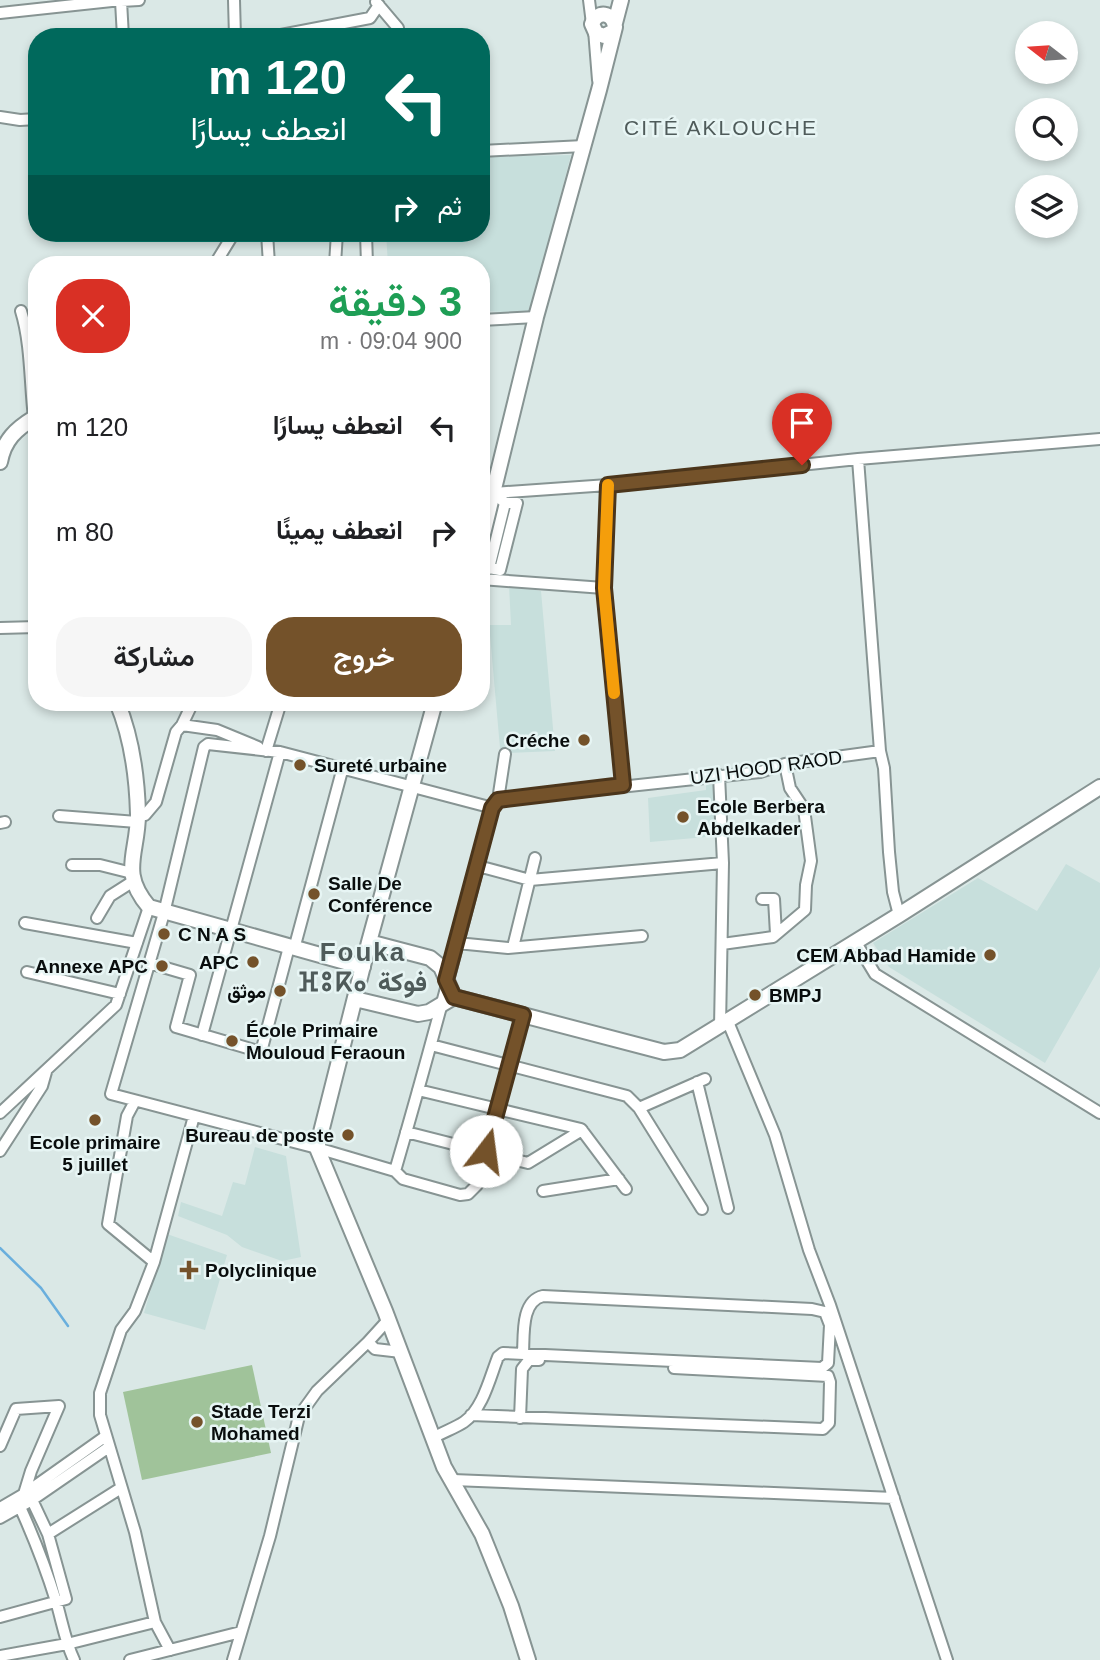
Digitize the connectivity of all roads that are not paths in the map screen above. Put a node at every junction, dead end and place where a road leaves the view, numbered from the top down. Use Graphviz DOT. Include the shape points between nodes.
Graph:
graph roads {
  1 [pos="139,0"];
  2 [pos="234,0"];
  3 [pos="589,0"];
  4 [pos="621,0"];
  5 [pos="121,1"];
  6 [pos="377,2"];
  7 [pos="0,13"];
  8 [pos="334,24"];
  9 [pos="593,27"];
  10 [pos="122,28"];
  11 [pos="235,28"];
  12 [pos="315,28"];
  13 [pos="335,28"];
  14 [pos="398,28"];
  15 [pos="613,28"];
  16 [pos="599,90"];
  17 [pos="0,117"];
  18 [pos="28,119"];
  19 [pos="584,146"];
  20 [pos="490,151"];
  21 [pos="21,311"];
  22 [pos="536,317"];
  23 [pos="490,320"];
  24 [pos="28,333"];
  25 [pos="28,333"];
  26 [pos="28,363"];
  27 [pos="28,422"];
  28 [pos="1100,439"];
  29 [pos="858,459"];
  30 [pos="0,462"];
  31 [pos="608,485"];
  32 [pos="500,498"];
  33 [pos="490,521"];
  34 [pos="490,572"];
  35 [pos="490,575"];
  36 [pos="604,588"];
  37 [pos="28,627"];
  38 [pos="0,628"];
  39 [pos="120,711"];
  40 [pos="189,711"];
  41 [pos="278,711"];
  42 [pos="433,711"];
  43 [pos="182,725"];
  44 [pos="267,751"];
  45 [pos="880,751"];
  46 [pos="280,752"];
  47 [pos="505,754"];
  48 [pos="785,764"];
  49 [pos="343,767"];
  50 [pos="719,775"];
  51 [pos="623,785"];
  52 [pos="412,786"];
  53 [pos="1096,794"];
  54 [pos="495,804"];
  55 [pos="59,816"];
  56 [pos="137,819"];
  57 [pos="535,858"];
  58 [pos="723,863"];
  59 [pos="72,865"];
  60 [pos="478,866"];
  61 [pos="132,877"];
  62 [pos="530,880"];
  63 [pos="762,899"];
  64 [pos="149,907"];
  65 [pos="164,913"];
  66 [pos="899,915"];
  67 [pos="97,918"];
  68 [pos="25,923"];
  69 [pos="232,932"];
  70 [pos="776,934"];
  71 [pos="642,936"];
  72 [pos="855,941"];
  73 [pos="369,942"];
  74 [pos="137,943"];
  75 [pos="457,943"];
  76 [pos="722,944"];
  77 [pos="513,947"];
  78 [pos="292,948"];
  79 [pos="149,963"];
  80 [pos="363,967"];
  81 [pos="27,972"];
  82 [pos="446,980"];
  83 [pos="120,994"];
  84 [pos="454,997"];
  85 [pos="355,999"];
  86 [pos="440,1006"];
  87 [pos="523,1015"];
  88 [pos="724,1024"];
  89 [pos="202,1035"];
  90 [pos="432,1045"];
  91 [pos="509,1065"];
  92 [pos="47,1070"];
  93 [pos="418,1090"];
  94 [pos="135,1101"];
  95 [pos="639,1108"];
  96 [pos="497,1109"];
  97 [pos="0,1113"];
  98 [pos="1100,1114"];
  99 [pos="194,1116"];
  100 [pos="582,1130"];
  101 [pos="406,1132"];
  102 [pos="317,1148"];
  103 [pos="0,1151"];
  104 [pos="486,1151"];
  105 [pos="395,1171"];
  106 [pos="543,1191"];
  107 [pos="728,1208"];
  108 [pos="702,1209"];
  109 [pos="154,1262"];
  110 [pos="388,1320"];
  111 [pos="368,1342"];
  112 [pos="401,1352"];
  113 [pos="523,1354"];
  114 [pos="471,1415"];
  115 [pos="6,1418"];
  116 [pos="520,1418"];
  117 [pos="433,1438"];
  118 [pos="108,1442"];
  119 [pos="0,1446"];
  120 [pos="453,1480"];
  121 [pos="121,1488"];
  122 [pos="28,1497"];
  123 [pos="894,1498"];
  124 [pos="20,1507"];
  125 [pos="0,1508"];
  126 [pos="0,1518"];
  127 [pos="48,1534"];
  128 [pos="56,1602"];
  129 [pos="0,1617"];
  130 [pos="155,1622"];
  131 [pos="242,1632"];
  132 [pos="67,1644"];
  133 [pos="170,1650"];
  134 [pos="0,1656"];
  135 [pos="74,1660"];
  136 [pos="130,1660"];
  137 [pos="233,1660"];
  138 [pos="528,1660"];
  139 [pos="947,1660"];
  1 -- 5 [label="street"];
  2 -- 11 [label="street"];
  3 -- 9 [label="street"];
  4 -- 15 [label="main road"];
  5 -- 7 [label="street"];
  5 -- 10 [label="street"];
  6 -- 8 [label="street" via="370,18"];
  6 -- 14 [label="street"];
  8 -- 12 [label="street"];
  8 -- 13 [label="street"];
  9 -- 15 [label="main road" via="604,36"];
  9 -- 16 [label="street"];
  15 -- 16 [label="main road"];
  16 -- 19 [label="main road"];
  17 -- 18 [label="street"];
  19 -- 20 [label="street"];
  19 -- 22 [label="main road"];
  21 -- 24 [label="street"];
  22 -- 23 [label="street"];
  22 -- 32 [label="main road"];
  25 -- 26 [label="street"];
  27 -- 30 [label="main road" via="7,439"];
  28 -- 29 [label="street"];
  29 -- 31 [label="street"];
  29 -- 45 [label="street"];
  31 -- 32 [label="street"];
  31 -- 36 [label="street"];
  32 -- 33 [label="main road"];
  32 -- 34 [label="street" via="517,503 500,570"];
  35 -- 36 [label="street"];
  36 -- 51 [label="street"];
  37 -- 38 [label="street"];
  39 -- 56 [label="main road" via="132,748"];
  40 -- 43 [label="street"];
  41 -- 44 [label="street"];
  42 -- 52 [label="main road"];
  43 -- 44 [label="street" via="217,730"];
  43 -- 56 [label="street" via="156,802"];
  44 -- 46 [label="street, UZI HOOD RAOD"];
  44 -- 65 [label="street, UZI HOOD RAOD" via="204,747"];
  45 -- 48 [label="street, UZI HOOD RAOD"];
  45 -- 66 [label="street"];
  46 -- 49 [label="street, UZI HOOD RAOD"];
  46 -- 69 [label="street"];
  47 -- 54 [label="street"];
  48 -- 50 [label="street, UZI HOOD RAOD" via="760,772"];
  48 -- 70 [label="street" via="790,789 804,809 811,860 805,910"];
  49 -- 52 [label="street, UZI HOOD RAOD"];
  49 -- 78 [label="street"];
  50 -- 51 [label="street, UZI HOOD RAOD"];
  50 -- 58 [label="street"];
  51 -- 54 [label="street, UZI HOOD RAOD"];
  52 -- 54 [label="street, UZI HOOD RAOD"];
  52 -- 73 [label="main road"];
  53 -- 66 [label="main road"];
  54 -- 60 [label="street"];
  55 -- 56 [label="street"];
  56 -- 61 [label="main road"];
  57 -- 62 [label="street"];
  58 -- 62 [label="street"];
  58 -- 76 [label="street"];
  59 -- 61 [label="street" via="100,865"];
  60 -- 62 [label="street"];
  60 -- 75 [label="street"];
  61 -- 64 [label="main road" via="137,893"];
  61 -- 67 [label="street" via="110,896"];
  62 -- 77 [label="street"];
  63 -- 70 [label="street" via="774,899"];
  64 -- 65 [label="main road"];
  64 -- 74 [label="street"];
  65 -- 69 [label="main road"];
  65 -- 79 [label="street"];
  66 -- 72 [label="main road"];
  68 -- 74 [label="street"];
  69 -- 78 [label="main road"];
  69 -- 89 [label="street"];
  70 -- 76 [label="street"];
  71 -- 77 [label="street"];
  72 -- 88 [label="main road"];
  72 -- 98 [label="street" via="875,974"];
  73 -- 80 [label="main road"];
  73 -- 82 [label="main road" via="430,958 441,967"];
  74 -- 83 [label="street"];
  75 -- 77 [label="street"];
  75 -- 82 [label="street"];
  76 -- 88 [label="street"];
  78 -- 80 [label="main road"];
  78 -- 89 [label="street" via="261,1052"];
  79 -- 89 [label="street" via="190,975 176,1027"];
  79 -- 94 [label="street" via="111,1094"];
  80 -- 85 [label="main road"];
  81 -- 83 [label="street"];
  82 -- 84 [label="main road"];
  82 -- 86 [label="street"];
  83 -- 92 [label="street" via="116,1005"];
  84 -- 86 [label="main road"];
  84 -- 87 [label="main road"];
  85 -- 86 [label="main road" via="418,1014"];
  85 -- 102 [label="main road"];
  86 -- 90 [label="street"];
  87 -- 88 [label="main road" via="664,1052 680,1050"];
  87 -- 91 [label="street"];
  88 -- 123 [label="street" via="775,1135 809,1250"];
  90 -- 91 [label="street"];
  90 -- 93 [label="street"];
  91 -- 95 [label="street" via="627,1096"];
  91 -- 96 [label="street"];
  92 -- 97 [label="street"];
  92 -- 103 [label="street" via="42,1086"];
  93 -- 96 [label="street"];
  93 -- 101 [label="street"];
  94 -- 99 [label="street"];
  94 -- 109 [label="street" via="127,1116 108,1224"];
  95 -- 107 [label="street" via="701,1081"];
  95 -- 108 [label="street"];
  96 -- 100 [label="street"];
  96 -- 104 [label="street"];
  99 -- 102 [label="street"];
  99 -- 109 [label="street"];
  100 -- 104 [label="street" via="528,1163"];
  100 -- 106 [label="street" via="622,1184"];
  101 -- 104 [label="street"];
  101 -- 105 [label="street"];
  102 -- 105 [label="street"];
  102 -- 110 [label="main road"];
  104 -- 105 [label="street" via="477,1185 468,1194 403,1179"];
  109 -- 118 [label="street" via="135,1311 121,1330 100,1393 100,1415"];
  110 -- 111 [label="street"];
  110 -- 112 [label="main road"];
  111 -- 112 [label="street" via="375,1349"];
  111 -- 131 [label="street" via="317,1391 299,1416"];
  112 -- 117 [label="main road"];
  113 -- 113 [label="street" via="822,1368 828,1363 830,1321 825,1312 812,1309 543,1296 530,1304"];
  113 -- 114 [label="street" via="498,1357"];
  114 -- 116 [label="street"];
  114 -- 117 [label="street"];
  115 -- 119 [label="street"];
  115 -- 122 [label="street" via="16,1409 59,1406"];
  116 -- 116 [label="street" via="823,1429 829,1423 830,1382 823,1375 529,1360 522,1369"];
  117 -- 120 [label="main road"];
  118 -- 121 [label="street"];
  118 -- 122 [label="street"];
  120 -- 123 [label="street"];
  120 -- 138 [label="main road" via="486,1544"];
  121 -- 127 [label="street"];
  121 -- 130 [label="street"];
  122 -- 124 [label="street"];
  122 -- 125 [label="street"];
  122 -- 127 [label="street"];
  123 -- 139 [label="street"];
  124 -- 126 [label="street"];
  124 -- 128 [label="street"];
  127 -- 128 [label="street" via="66,1599"];
  128 -- 129 [label="street"];
  128 -- 132 [label="street"];
  130 -- 132 [label="street"];
  130 -- 133 [label="street"];
  131 -- 133 [label="street"];
  131 -- 137 [label="street"];
  132 -- 134 [label="street"];
  132 -- 135 [label="street"];
  133 -- 136 [label="street"];
}
